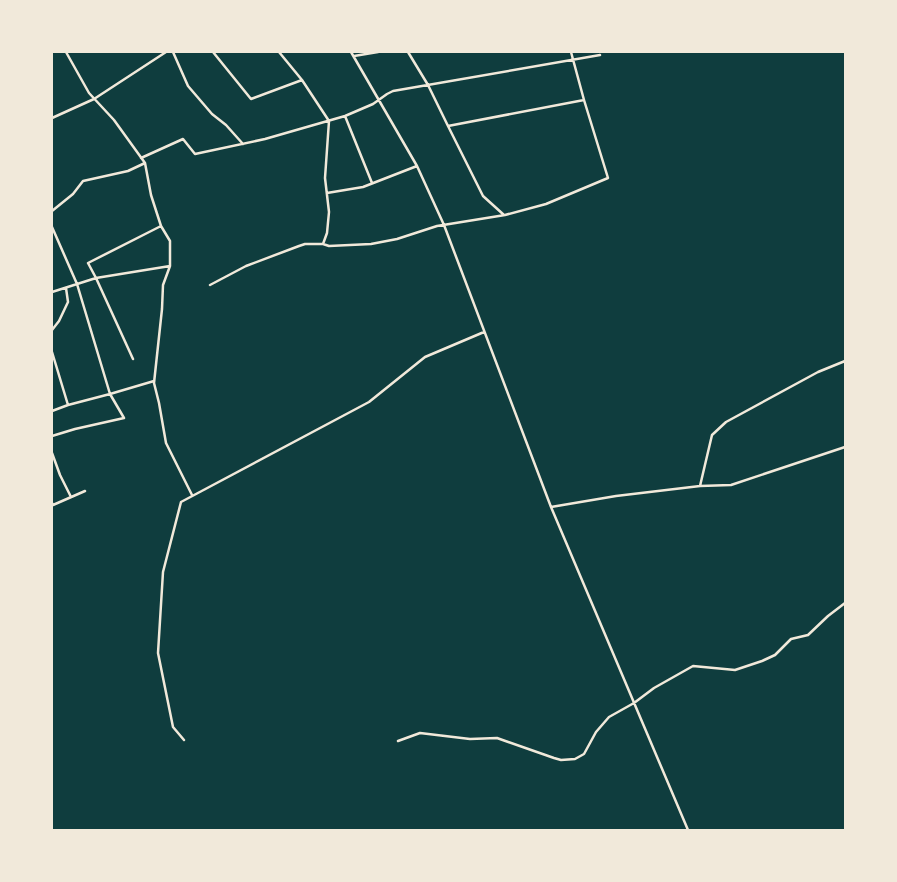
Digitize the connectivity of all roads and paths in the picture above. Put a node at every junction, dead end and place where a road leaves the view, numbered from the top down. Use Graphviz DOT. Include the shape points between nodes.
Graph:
graph roads {
  1 [pos="66,52"];
  2 [pos="166,52"];
  3 [pos="173,52"];
  4 [pos="213,52"];
  5 [pos="279,52"];
  6 [pos="351,52"];
  7 [pos="378,52"];
  8 [pos="408,52"];
  9 [pos="571,52"];
  10 [pos="600,55"];
  11 [pos="354,56"];
  12 [pos="572,59"];
  13 [pos="302,80"];
  14 [pos="428,85"];
  15 [pos="94,98"];
  16 [pos="584,100"];
  17 [pos="378,101"];
  18 [pos="345,116"];
  19 [pos="52,118"];
  20 [pos="329,121"];
  21 [pos="448,126"];
  22 [pos="243,144"];
  23 [pos="141,158"];
  24 [pos="145,163"];
  25 [pos="417,166"];
  26 [pos="372,183"];
  27 [pos="327,193"];
  28 [pos="52,211"];
  29 [pos="505,215"];
  30 [pos="444,225"];
  31 [pos="161,226"];
  32 [pos="52,227"];
  33 [pos="323,244"];
  34 [pos="170,266"];
  35 [pos="96,278"];
  36 [pos="78,284"];
  37 [pos="210,285"];
  38 [pos="66,288"];
  39 [pos="52,292"];
  40 [pos="52,330"];
  41 [pos="484,332"];
  42 [pos="52,352"];
  43 [pos="133,359"];
  44 [pos="845,360"];
  45 [pos="154,381"];
  46 [pos="110,394"];
  47 [pos="68,405"];
  48 [pos="52,411"];
  49 [pos="52,436"];
  50 [pos="845,447"];
  51 [pos="52,453"];
  52 [pos="700,486"];
  53 [pos="84,491"];
  54 [pos="192,495"];
  55 [pos="71,497"];
  56 [pos="52,503"];
  57 [pos="551,507"];
  58 [pos="845,603"];
  59 [pos="634,703"];
  60 [pos="184,740"];
  61 [pos="398,740"];
  62 [pos="688,830"];
  1 -- 15 [label="street"];
  2 -- 15 [label="street"];
  3 -- 22 [label="street" via="188,86"];
  4 -- 13 [label="street" via="251,99"];
  5 -- 13 [label="street"];
  6 -- 11 [label="street"];
  7 -- 11 [label="street"];
  8 -- 14 [label="street"];
  9 -- 12 [label="street"];
  10 -- 12 [label="street"];
  11 -- 17 [label="street"];
  12 -- 14 [label="street"];
  12 -- 16 [label="street"];
  13 -- 20 [label="street"];
  14 -- 17 [label="street" via="393,91"];
  14 -- 21 [label="street"];
  15 -- 19 [label="street"];
  15 -- 23 [label="street" via="114,120"];
  16 -- 21 [label="street"];
  16 -- 29 [label="street" via="608,178 546,204"];
  17 -- 18 [label="street"];
  17 -- 25 [label="street"];
  18 -- 20 [label="street"];
  18 -- 26 [label="street"];
  20 -- 22 [label="street"];
  20 -- 27 [label="street"];
  21 -- 29 [label="street" via="483,196"];
  22 -- 23 [label="street" via="195,154 183,140"];
  23 -- 24 [label="street"];
  24 -- 28 [label="street" via="128,171 83,181 73,194"];
  24 -- 31 [label="street" via="151,195"];
  25 -- 26 [label="street"];
  25 -- 30 [label="street"];
  26 -- 27 [label="street"];
  27 -- 33 [label="street" via="327,233"];
  29 -- 30 [label="street"];
  30 -- 33 [label="street" via="371,244"];
  30 -- 41 [label="street"];
  31 -- 34 [label="street" via="170,241"];
  31 -- 35 [label="street" via="88,264"];
  32 -- 36 [label="street"];
  33 -- 37 [label="street" via="299,246 246,266"];
  34 -- 35 [label="street"];
  34 -- 45 [label="street" via="163,285"];
  35 -- 36 [label="street"];
  35 -- 43 [label="street"];
  36 -- 38 [label="street"];
  36 -- 46 [label="street"];
  38 -- 39 [label="street"];
  38 -- 40 [label="street" via="68,302"];
  41 -- 54 [label="street" via="425,357 369,402"];
  41 -- 57 [label="street"];
  42 -- 47 [label="street"];
  44 -- 52 [label="street" via="726,422 712,434"];
  45 -- 46 [label="street"];
  45 -- 54 [label="street" via="166,444"];
  46 -- 47 [label="street"];
  46 -- 49 [label="street" via="124,418"];
  47 -- 48 [label="street"];
  50 -- 52 [label="street" via="731,485"];
  51 -- 55 [label="street"];
  52 -- 57 [label="street"];
  53 -- 55 [label="street"];
  54 -- 60 [label="street" via="181,502 163,572 158,653 173,727"];
  55 -- 56 [label="street" via="53,505"];
  57 -- 59 [label="street"];
  58 -- 59 [label="street" via="808,635 791,640 775,655 735,670 693,666 654,688"];
  59 -- 61 [label="street" via="609,717 596,732 584,754 575,759 561,760 497,738 470,739 420,733"];
  59 -- 62 [label="street"];
}
